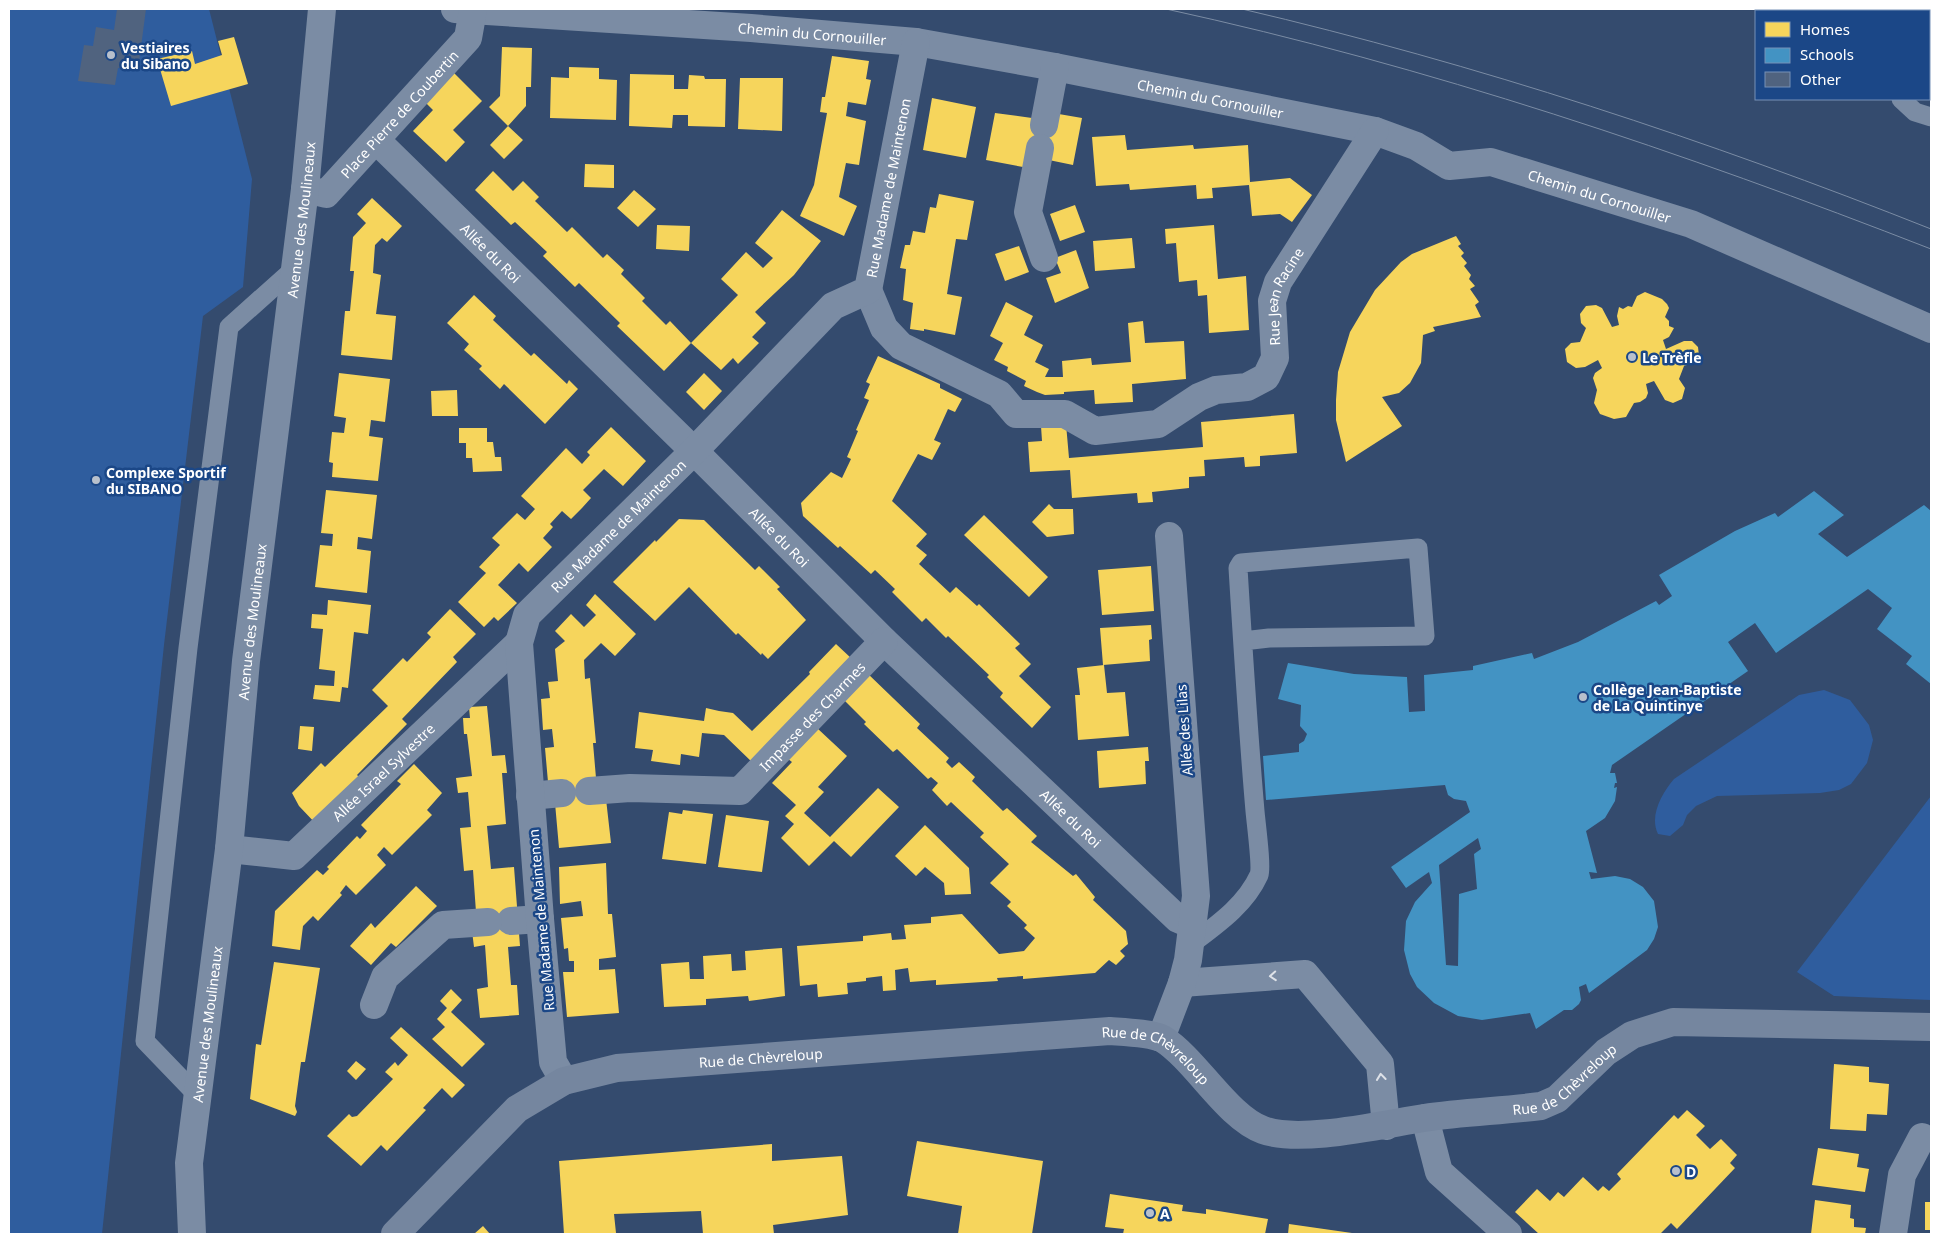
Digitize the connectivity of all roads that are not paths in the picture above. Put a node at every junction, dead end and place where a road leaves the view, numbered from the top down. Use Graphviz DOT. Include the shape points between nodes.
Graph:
graph roads {
  1 [pos="322,9"];
  2 [pos="464,9"];
  3 [pos="916,42"];
  4 [pos="1055,67"];
  5 [pos="1902,100"];
  6 [pos="1931,117"];
  7 [pos="1375,131"];
  8 [pos="376,140"];
  9 [pos="305,189"];
  10 [pos="1044,258"];
  11 [pos="295,268"];
  12 [pos="868,290"];
  13 [pos="1931,329"];
  14 [pos="694,451"];
  15 [pos="1168,536"];
  16 [pos="884,641"];
  17 [pos="1243,641"];
  18 [pos="519,643"];
  19 [pos="530,796"];
  20 [pos="229,849"];
  21 [pos="540,919"];
  22 [pos="1191,935"];
  23 [pos="1182,983"];
  24 [pos="374,1005"];
  25 [pos="1931,1027"];
  26 [pos="1161,1038"];
  27 [pos="564,1081"];
  28 [pos="197,1095"];
  29 [pos="1425,1118"];
  30 [pos="1386,1126"];
  31 [pos="1922,1137"];
  32 [pos="192,1234"];
  33 [pos="395,1234"];
  34 [pos="1508,1234"];
  35 [pos="1893,1234"];
  1 -- 9 [label="street, Avenue des Moulineaux"];
  2 -- 3 [label="street, Chemin du Cornouiller"];
  2 -- 8 [label="street, Place Pierre de Coubertin" via="468,38"];
  3 -- 4 [label="street, Chemin du Cornouiller"];
  3 -- 12 [label="street, Rue Madame de Maintenon"];
  4 -- 7 [label="street, Chemin du Cornouiller"];
  4 -- 10 [label="street" via="1028,212"];
  5 -- 6 [label="lane" via="1916,112"];
  7 -- 12 [label="street, Rue Jean Racine" via="1278,282 1272,301 1275,358 1266,377 1247,387 1216,390 1199,397 1158,424 1095,431 1065,414 1016,414 998,394 902,346 884,328"];
  7 -- 13 [label="street, Chemin du Cornouiller" via="1416,146 1449,166 1491,162 1691,224"];
  8 -- 9 [label="street, Place Pierre de Coubertin" via="326,194"];
  8 -- 14 [label="street, Allée du Roi"];
  9 -- 11 [label="street, Avenue des Moulineaux"];
  11 -- 20 [label="street, Avenue des Moulineaux" via="246,661"];
  11 -- 28 [label="lane" via="229,327 188,648 145,1042"];
  12 -- 14 [label="street, Rue Madame de Maintenon" via="833,306"];
  14 -- 16 [label="street, Allée du Roi"];
  14 -- 18 [label="street, Rue Madame de Maintenon" via="527,615"];
  15 -- 22 [label="street, Allée des Lilas" via="1196,896"];
  16 -- 19 [label="street, Impasse des Charmes" via="740,791 630,788"];
  16 -- 22 [label="street, Allée du Roi" via="1178,919"];
  17 -- 17 [label="lane" via="1238,568 1241,563 1418,548 1425,636"];
  17 -- 22 [label="lane" via="1260,874 1246,896 1223,920"];
  18 -- 19 [label="street, Rue Madame de Maintenon"];
  18 -- 20 [label="street, Allée Israel Sylvestre" via="294,856"];
  19 -- 21 [label="street, Rue Madame de Maintenon"];
  20 -- 28 [label="street, Avenue des Moulineaux"];
  21 -- 24 [label="street" via="443,925 385,977"];
  21 -- 27 [label="street, Rue Madame de Maintenon" via="553,1062"];
  22 -- 23 [label="street, Allée des Lilas"];
  23 -- 26 [label="street, Allée des Lilas"];
  30 -- 23 [label="street, one-way" via="1380,1064 1305,974"];
  25 -- 29 [label="street, Rue de Chèvreloup" via="1673,1022 1632,1035 1606,1052 1558,1099 1541,1106"];
  26 -- 27 [label="street, Rue de Chèvreloup" via="1110,1031 617,1068"];
  26 -- 30 [label="street, Rue de Chèvreloup" via="1247,1122 1264,1131 1310,1133"];
  27 -- 33 [label="street, Rue de Chèvreloup" via="517,1110"];
  28 -- 32 [label="street, Avenue des Moulineaux" via="188,1163"];
  29 -- 30 [label="street, Rue de Chèvreloup"];
  29 -- 34 [label="street" via="1439,1172"];
  31 -- 35 [label="street" via="1902,1176"];
}
